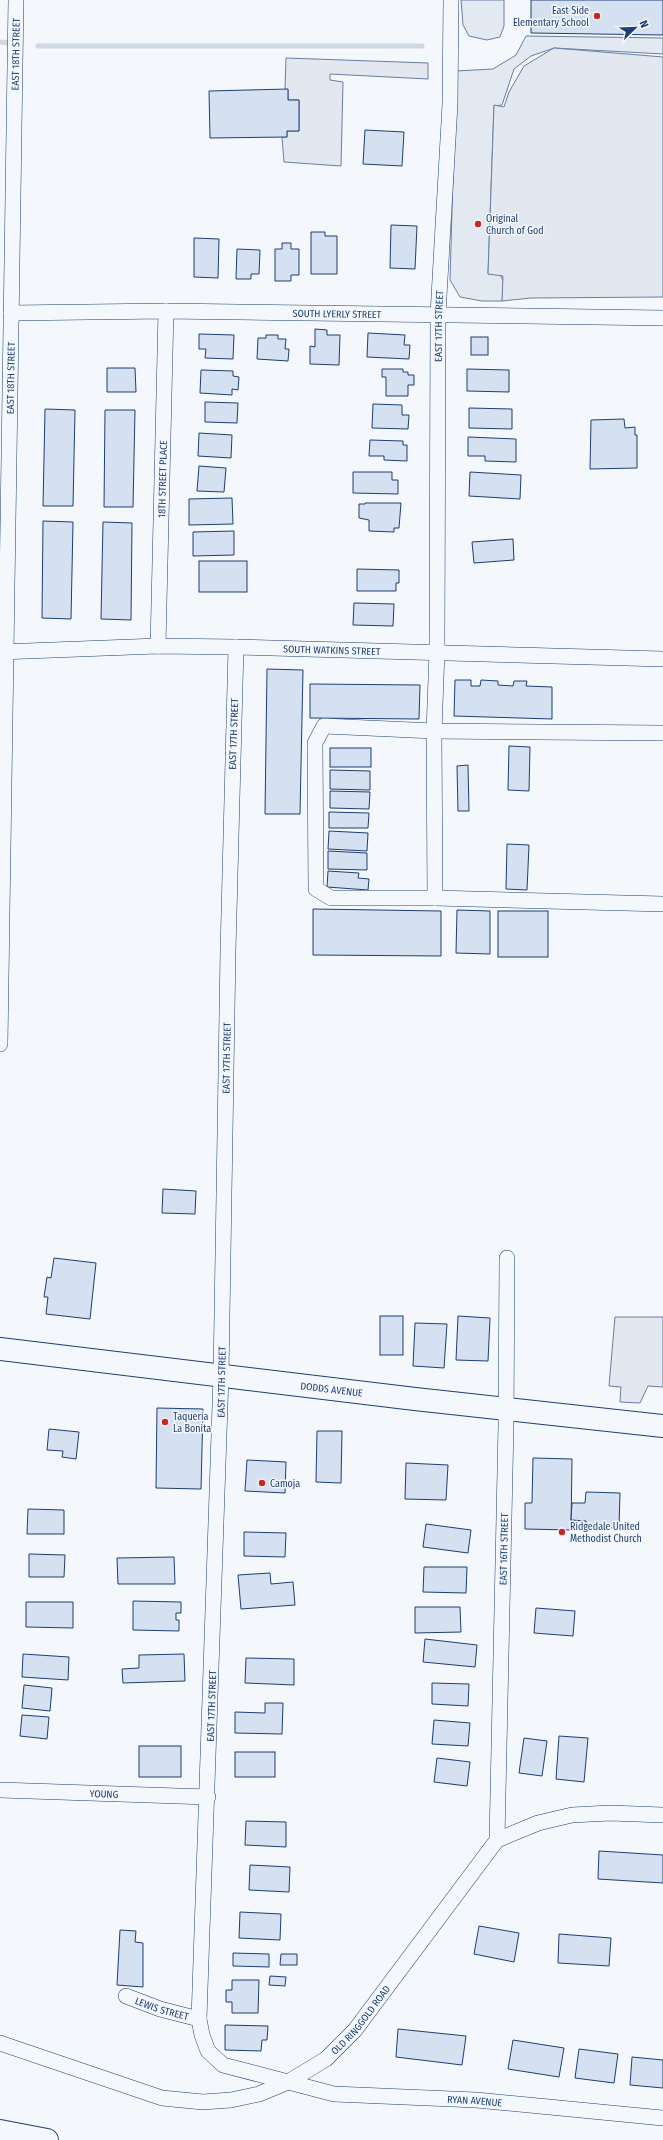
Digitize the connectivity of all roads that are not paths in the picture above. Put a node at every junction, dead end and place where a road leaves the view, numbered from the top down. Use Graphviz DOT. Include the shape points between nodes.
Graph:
graph roads {
  1 [pos="16,0"];
  2 [pos="451,0"];
  3 [pos="166,311"];
  4 [pos="11,313"];
  5 [pos="438,314"];
  6 [pos="663,318"];
  7 [pos="5,384"];
  8 [pos="158,646"];
  9 [pos="236,647"];
  10 [pos="3,652"];
  11 [pos="437,652"];
  12 [pos="663,659"];
  13 [pos="434,731"];
  14 [pos="663,733"];
  15 [pos="435,898"];
  16 [pos="663,904"];
  17 [pos="0,1044"];
  18 [pos="507,1258"];
  19 [pos="0,1349"];
  20 [pos="221,1376"];
  21 [pos="506,1409"];
  22 [pos="663,1426"];
  23 [pos="0,1790"];
  24 [pos="208,1797"];
  25 [pos="663,1815"];
  26 [pos="497,1840"];
  27 [pos="126,1996"];
  28 [pos="199,2019"];
  29 [pos="0,2043"];
  30 [pos="288,2082"];
  31 [pos="663,2118"];
  32 [pos="0,2132"];
  33 [pos="47,2140"];
  1 -- 4 [label="street, EAST 18TH STREET"];
  2 -- 5 [label="street, EAST 17TH STREET" via="450,104"];
  3 -- 4 [label="street, SOUTH LYERLY STREET"];
  3 -- 5 [label="street, SOUTH LYERLY STREET"];
  3 -- 8 [label="street, 18TH STREET PLACE"];
  4 -- 7 [label="street, EAST 18TH STREET"];
  5 -- 6 [label="street, SOUTH LYERLY STREET"];
  5 -- 11 [label="street, EAST 17TH STREET"];
  7 -- 10 [label="street, EAST 18TH STREET"];
  8 -- 9 [label="street, SOUTH WATKINS STREET"];
  8 -- 10 [label="street, SOUTH WATKINS STREET"];
  9 -- 11 [label="street, SOUTH WATKINS STREET"];
  9 -- 20 [label="street, EAST 17TH STREET"];
  10 -- 17 [label="street, EAST 18TH STREET"];
  11 -- 12 [label="street, SOUTH WATKINS STREET"];
  11 -- 13 [label="street, EAST 17TH STREET"];
  13 -- 14 [label="street"];
  13 -- 15 [label="street, EAST 17TH STREET"];
  13 -- 15 [label="street" via="324,726 315,743 316,889 331,898"];
  15 -- 16 [label="street"];
  18 -- 21 [label="street, EAST 16TH STREET"];
  19 -- 20 [label="main road, DODDS AVENUE"];
  20 -- 21 [label="main road, DODDS AVENUE"];
  20 -- 24 [label="street, EAST 17TH STREET"];
  21 -- 22 [label="main road, DODDS AVENUE"];
  21 -- 26 [label="street, EAST 16TH STREET"];
  23 -- 24 [label="street, YOUNG"];
  24 -- 28 [label="street, EAST 17TH STREET"];
  25 -- 26 [label="street" via="572,1815 538,1823"];
  26 -- 30 [label="street, OLD RINGGOLD ROAD" via="356,2030 326,2059"];
  27 -- 28 [label="street, LEWIS STREET" via="160,2009"];
  28 -- 30 [label="street, EAST 17TH STREET" via="208,2051 224,2066"];
  29 -- 30 [label="street, OLD RINGGOLD ROAD" via="162,2098 203,2102 231,2100 260,2094"];
  30 -- 31 [label="street, RYAN AVENUE" via="334,2094 476,2100"];
  32 -- 33 [label="main road"];
}
